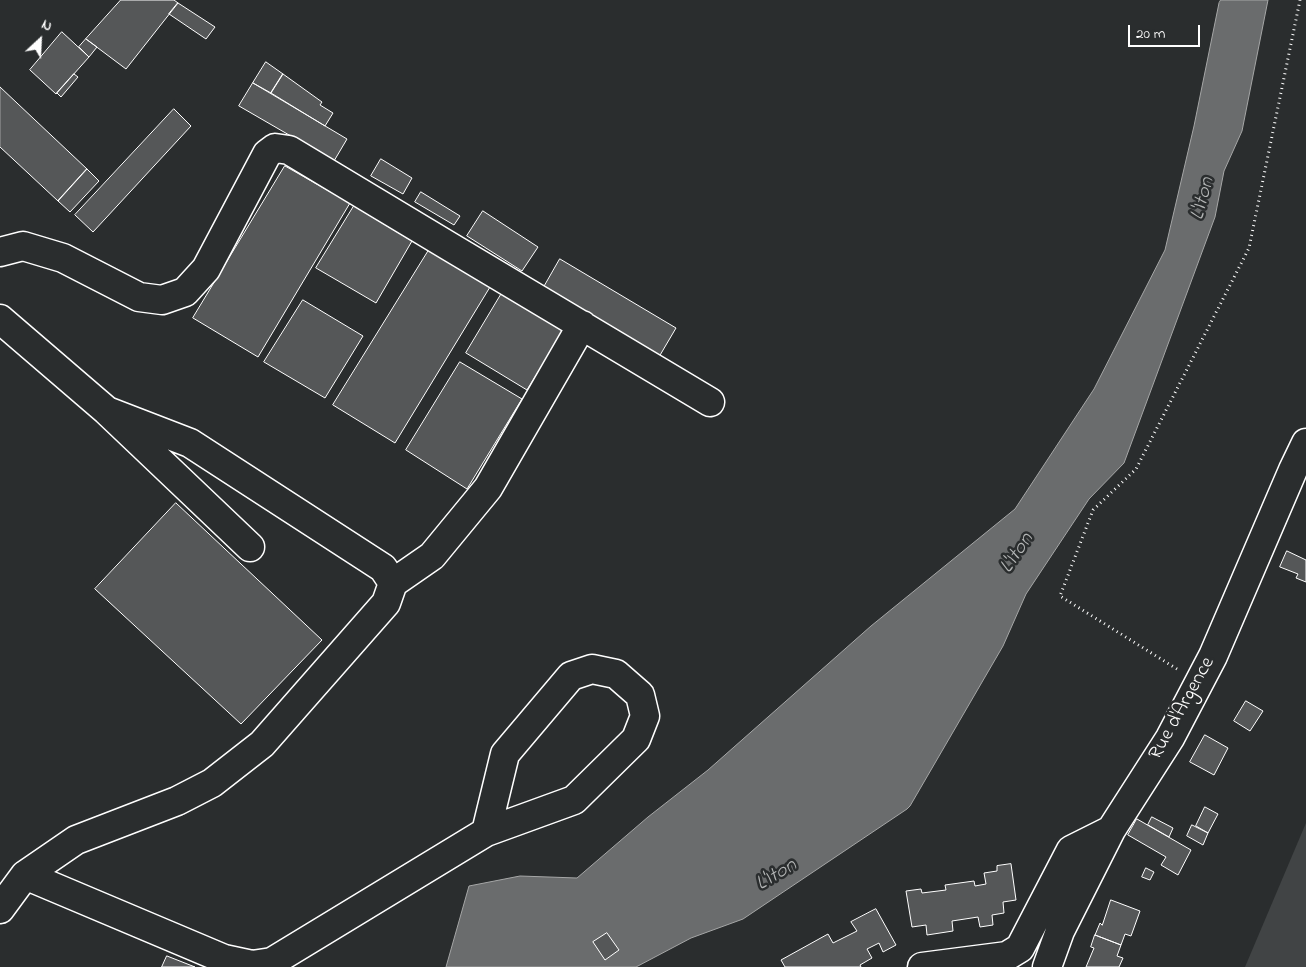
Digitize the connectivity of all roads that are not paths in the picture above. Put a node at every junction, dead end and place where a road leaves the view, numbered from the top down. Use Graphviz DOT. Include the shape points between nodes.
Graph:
graph roads {
  1 [pos="0,252"];
  2 [pos="0,319"];
  3 [pos="582,326"];
  4 [pos="710,402"];
  5 [pos="107,411"];
  6 [pos="1306,443"];
  7 [pos="250,547"];
  8 [pos="393,583"];
  9 [pos="1111,830"];
  10 [pos="486,832"];
  11 [pos="25,875"];
  12 [pos="0,909"];
  13 [pos="922,967"];
  14 [pos="1048,967"];
  1 -- 3 [label="street" via="23,246 63,258 139,297 162,300 185,292 206,269 267,154 275,148 289,150"];
  2 -- 5 [label="street"];
  3 -- 4 [label="street"];
  3 -- 8 [label="street" via="488,488 432,556"];
  5 -- 7 [label="street"];
  5 -- 8 [label="street" via="190,443 383,568"];
  6 -- 9 [label="street, Rue d'Argence" via="1213,656 1170,738"];
  8 -- 11 [label="street" via="386,603 262,744 212,783 177,801 76,840"];
  9 -- 13 [label="street" via="1071,850 1020,948 1007,956"];
  9 -- 14 [label="street, Rue d'Argence" via="1060,930"];
  10 -- 10 [label="street" via="574,800 636,739 645,716 640,695 616,674 592,669 571,676 505,754"];
  10 -- 11 [label="street" via="272,962 252,964 224,959"];
  11 -- 12 [label="street"];
}
